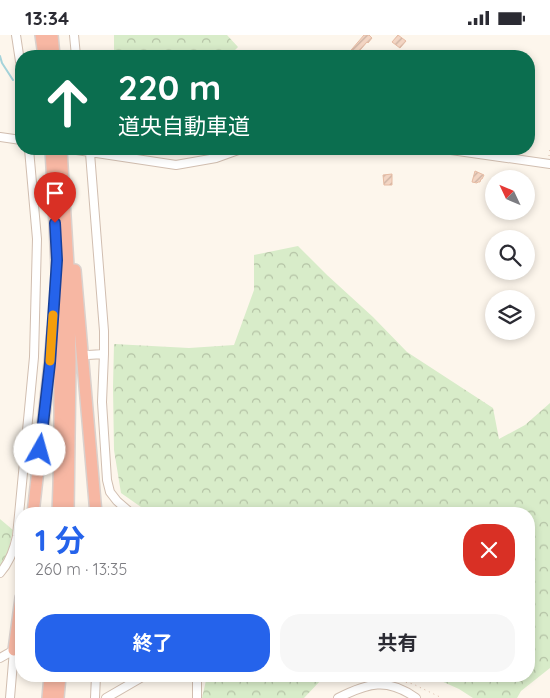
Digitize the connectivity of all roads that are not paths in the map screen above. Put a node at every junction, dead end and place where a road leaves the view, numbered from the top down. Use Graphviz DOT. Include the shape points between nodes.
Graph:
graph roads {
  1 [pos="16,35"];
  2 [pos="41,35"];
  3 [pos="52,35"];
  4 [pos="74,35"];
  5 [pos="18,50"];
  6 [pos="43,50"];
  7 [pos="53,50"];
  8 [pos="75,50"];
  9 [pos="0,137"];
  10 [pos="15,139"];
  11 [pos="30,155"];
  12 [pos="51,155"];
  13 [pos="62,155"];
  14 [pos="86,155"];
  15 [pos="112,155"];
  16 [pos="224,155"];
  17 [pos="489,155"];
  18 [pos="549,163"];
  19 [pos="63,171"];
  20 [pos="57,260"];
  21 [pos="104,354"];
  22 [pos="88,355"];
  23 [pos="34,357"];
  24 [pos="45,357"];
  25 [pos="20,507"];
  26 [pos="34,507"];
  27 [pos="58,507"];
  28 [pos="68,507"];
  29 [pos="95,507"];
  30 [pos="124,507"];
  31 [pos="15,546"];
  32 [pos="0,573"];
  33 [pos="15,643"];
  34 [pos="14,650"];
  35 [pos="0,658"];
  36 [pos="49,682"];
  37 [pos="59,682"];
  38 [pos="95,682"];
  39 [pos="134,682"];
  40 [pos="197,682"];
  41 [pos="10,698"];
  42 [pos="48,698"];
  43 [pos="58,698"];
  44 [pos="94,698"];
  45 [pos="106,698"];
  46 [pos="197,698"];
  47 [pos="338,698"];
  48 [pos="416,698"];
  1 -- 5 [label="street"];
  2 -- 6 [label="highway"];
  3 -- 7 [label="highway"];
  4 -- 8 [label="street"];
  9 -- 10 [label="street"];
  11 -- 23 [label="street" via="37,239"];
  12 -- 20 [label="highway"];
  13 -- 19 [label="highway"];
  14 -- 21 [label="street"];
  15 -- 16 [label="street" via="176,165"];
  17 -- 18 [label="street"];
  19 -- 28 [label="highway" via="70,361"];
  19 -- 29 [label="highway"];
  20 -- 26 [label="highway" via="50,363"];
  20 -- 27 [label="highway" via="60,362"];
  21 -- 22 [label="street"];
  21 -- 30 [label="street" via="102,402 107,480 113,497"];
  23 -- 24 [label="street"];
  23 -- 25 [label="street"];
  31 -- 32 [label="street"];
  33 -- 34 [label="highway"];
  34 -- 35 [label="street"];
  34 -- 41 [label="street"];
  36 -- 42 [label="highway"];
  37 -- 43 [label="highway"];
  38 -- 44 [label="street"];
  39 -- 45 [label="street"];
  40 -- 46 [label="street"];
  47 -- 48 [label="street" via="373,684 393,686"];
}
